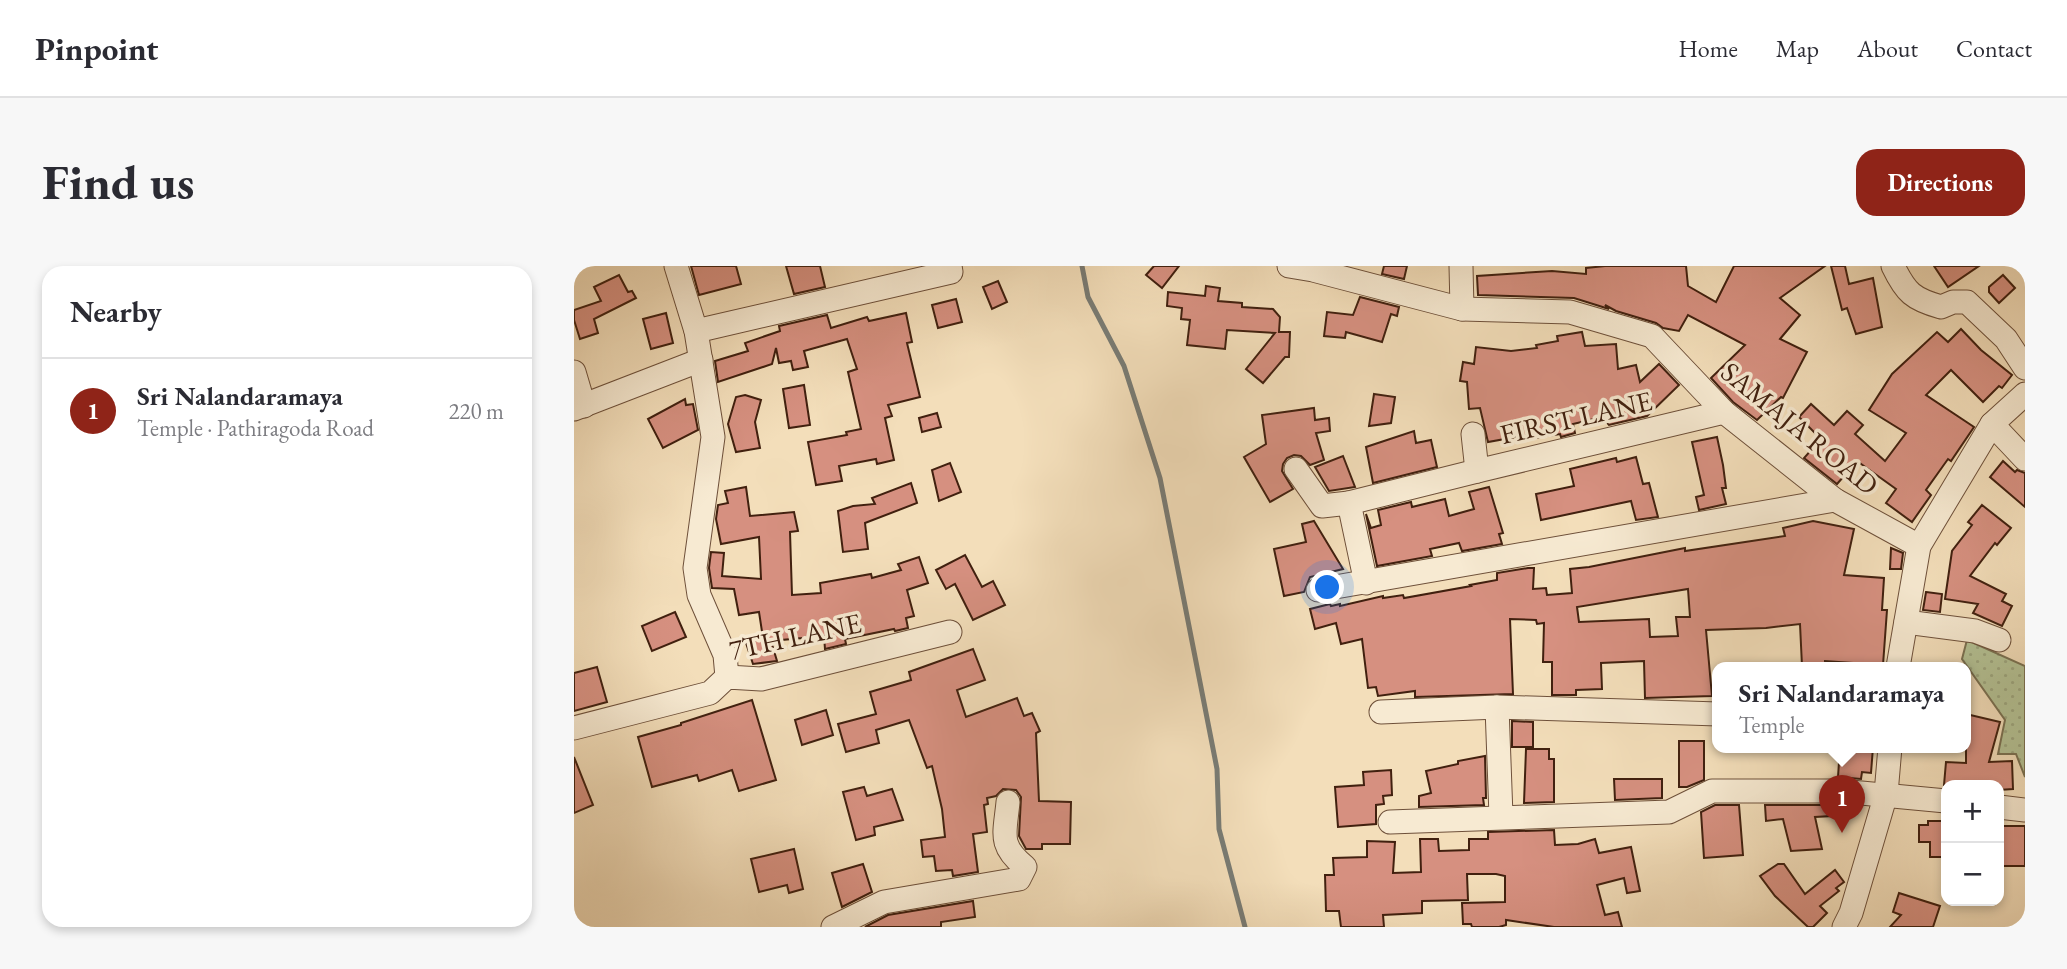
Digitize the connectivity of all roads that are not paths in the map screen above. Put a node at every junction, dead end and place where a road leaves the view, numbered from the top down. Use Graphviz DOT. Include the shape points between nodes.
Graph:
graph roads {
  1 [pos="676,266"];
  2 [pos="950,266"];
  3 [pos="1289,266"];
  4 [pos="1461,266"];
  5 [pos="1893,266"];
  6 [pos="1462,309"];
  7 [pos="696,331"];
  8 [pos="701,360"];
  9 [pos="2025,368"];
  10 [pos="574,372"];
  11 [pos="2025,394"];
  12 [pos="579,408"];
  13 [pos="1724,412"];
  14 [pos="1992,425"];
  15 [pos="1473,434"];
  16 [pos="2025,459"];
  17 [pos="1296,469"];
  18 [pos="1477,471"];
  19 [pos="1835,500"];
  20 [pos="1349,503"];
  21 [pos="1919,546"];
  22 [pos="1366,583"];
  23 [pos="1318,590"];
  24 [pos="1906,622"];
  25 [pos="950,632"];
  26 [pos="1999,640"];
  27 [pos="1899,662"];
  28 [pos="727,677"];
  29 [pos="1497,707"];
  30 [pos="1381,712"];
  31 [pos="1712,714"];
  32 [pos="574,728"];
  33 [pos="1890,753"];
  34 [pos="1886,794"];
  35 [pos="1941,800"];
  36 [pos="1008,802"];
  37 [pos="2004,808"];
  38 [pos="2025,810"];
  39 [pos="1501,816"];
  40 [pos="1390,822"];
  41 [pos="1851,922"];
  42 [pos="832,927"];
  1 -- 7 [label="street"];
  2 -- 7 [label="street" via="951,272"];
  3 -- 6 [label="street, SAMAJA ROAD"];
  4 -- 6 [label="street"];
  5 -- 9 [label="street" via="1901,284 1916,299 1941,307 1967,302 2006,339"];
  6 -- 13 [label="street, SAMAJA ROAD" via="1570,312 1653,336"];
  7 -- 8 [label="street"];
  8 -- 12 [label="street"];
  8 -- 28 [label="street" via="713,437 695,568 699,595 725,655"];
  10 -- 12 [label="street"];
  11 -- 14 [label="street"];
  13 -- 18 [label="street, FIRST LANE"];
  13 -- 19 [label="street, SAMAJA ROAD"];
  14 -- 16 [label="street"];
  14 -- 21 [label="street"];
  15 -- 18 [label="street, FIRST LANE"];
  17 -- 20 [label="street" via="1322,506"];
  18 -- 20 [label="street"];
  19 -- 21 [label="street, SAMAJA ROAD"];
  19 -- 22 [label="street"];
  20 -- 22 [label="street"];
  21 -- 24 [label="street"];
  22 -- 23 [label="street"];
  24 -- 26 [label="street" via="1975,631"];
  24 -- 27 [label="street"];
  25 -- 28 [label="street, 7TH LANE" via="761,679"];
  28 -- 32 [label="street, 7TH LANE" via="710,693"];
  29 -- 30 [label="street"];
  29 -- 31 [label="street"];
  29 -- 39 [label="street"];
  33 -- 34 [label="street"];
  34 -- 35 [label="street"];
  34 -- 39 [label="street" via="1712,791 1669,812"];
  34 -- 41 [label="street"];
  36 -- 42 [label="street" via="1004,838 1011,855 1025,866 1019,879 884,902"];
  37 -- 38 [label="street"];
  39 -- 40 [label="street"];
}
